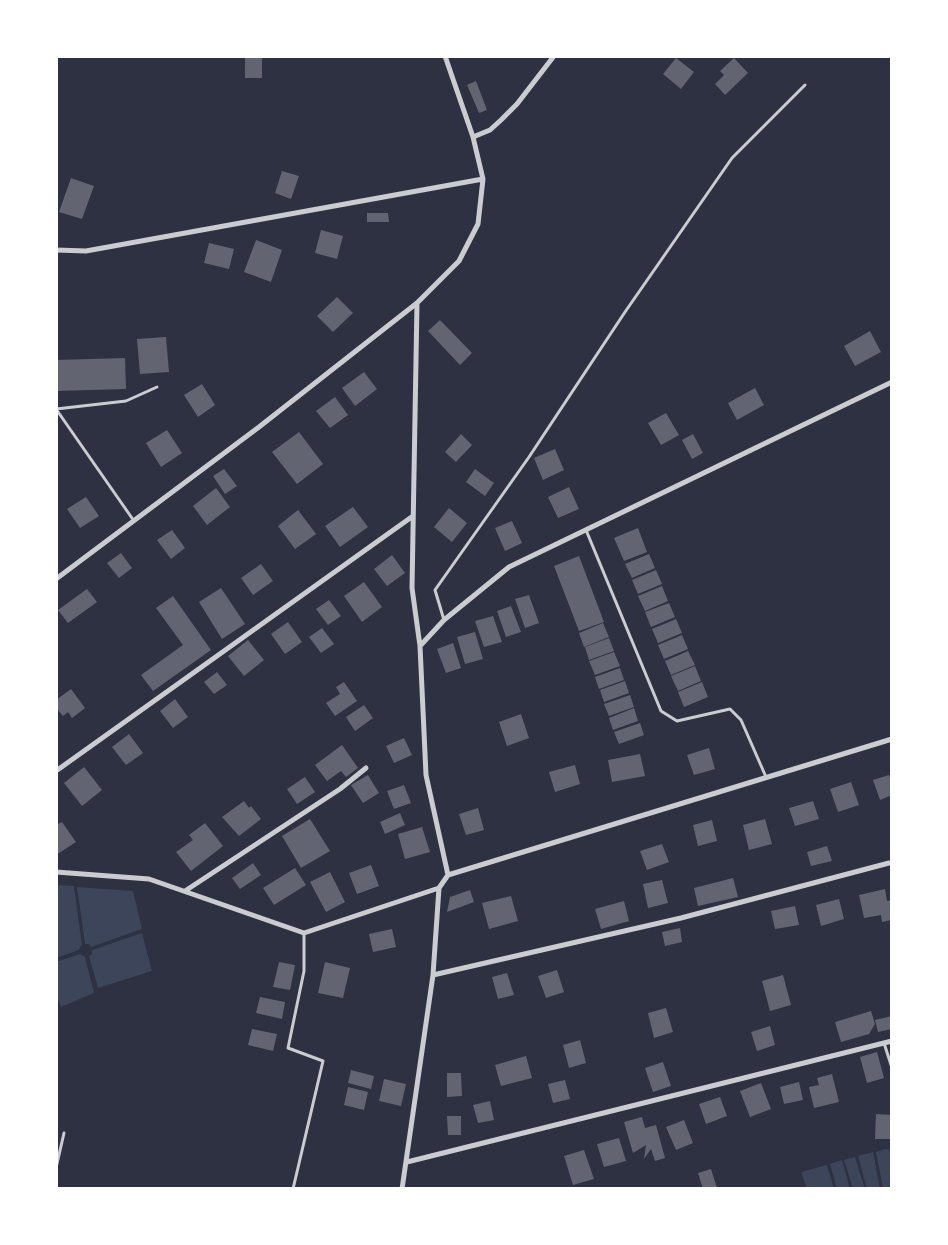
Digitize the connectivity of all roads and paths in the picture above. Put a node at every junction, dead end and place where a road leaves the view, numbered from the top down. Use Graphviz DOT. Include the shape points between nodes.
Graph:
graph roads {
  1 [pos="445,56"];
  2 [pos="554,56"];
  3 [pos="805,85"];
  4 [pos="472,137"];
  5 [pos="484,179"];
  6 [pos="56,250"];
  7 [pos="417,303"];
  8 [pos="892,382"];
  9 [pos="158,387"];
  10 [pos="56,409"];
  11 [pos="413,516"];
  12 [pos="134,522"];
  13 [pos="586,530"];
  14 [pos="56,579"];
  15 [pos="444,620"];
  16 [pos="420,646"];
  17 [pos="892,739"];
  18 [pos="366,768"];
  19 [pos="56,771"];
  20 [pos="766,778"];
  21 [pos="889,863"];
  22 [pos="56,872"];
  23 [pos="448,875"];
  24 [pos="438,888"];
  25 [pos="185,891"];
  26 [pos="304,932"];
  27 [pos="433,975"];
  28 [pos="892,1041"];
  29 [pos="884,1043"];
  30 [pos="892,1068"];
  31 [pos="64,1133"];
  32 [pos="406,1162"];
  33 [pos="56,1168"];
  34 [pos="293,1189"];
  35 [pos="402,1189"];
  1 -- 4 [label="street"];
  2 -- 4 [label="street" via="501,120 490,130"];
  3 -- 15 [label="lane" via="732,158 435,590"];
  4 -- 5 [label="street"];
  5 -- 6 [label="street" via="86,251"];
  5 -- 7 [label="street" via="478,224 459,261"];
  7 -- 11 [label="street"];
  7 -- 12 [label="street"];
  8 -- 13 [label="street"];
  9 -- 10 [label="lane" via="126,401"];
  10 -- 12 [label="lane"];
  11 -- 16 [label="street" via="412,588"];
  11 -- 19 [label="street"];
  12 -- 14 [label="street"];
  13 -- 15 [label="street" via="509,567"];
  13 -- 20 [label="lane" via="661,710 677,721 730,709 741,720"];
  15 -- 16 [label="street"];
  16 -- 23 [label="street" via="426,774"];
  17 -- 20 [label="street"];
  18 -- 25 [label="street" via="340,789"];
  20 -- 23 [label="street"];
  21 -- 27 [label="street" via="681,918"];
  22 -- 25 [label="street" via="149,879"];
  23 -- 24 [label="street"];
  24 -- 26 [label="street"];
  24 -- 27 [label="street"];
  25 -- 26 [label="street"];
  26 -- 34 [label="lane" via="304,971 288,1048 323,1061"];
  27 -- 32 [label="street"];
  28 -- 29 [label="street"];
  29 -- 30 [label="lane"];
  29 -- 32 [label="street"];
  31 -- 33 [label="lane"];
  32 -- 35 [label="street"];
}
